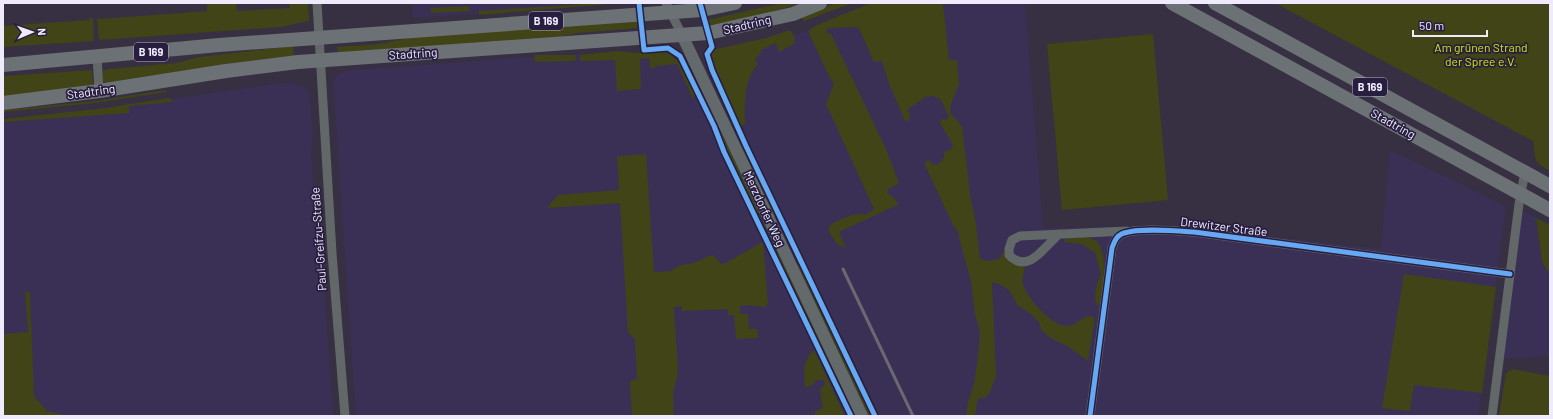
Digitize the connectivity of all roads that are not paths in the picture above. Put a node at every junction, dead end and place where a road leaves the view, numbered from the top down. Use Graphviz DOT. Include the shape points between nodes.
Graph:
graph roads {
  1 [pos="317,3"];
  2 [pos="735,3"];
  3 [pos="820,3"];
  4 [pos="1172,3"];
  5 [pos="1215,3"];
  6 [pos="668,7"];
  7 [pos="682,35"];
  8 [pos="318,38"];
  9 [pos="97,56"];
  10 [pos="319,61"];
  11 [pos="3,65"];
  12 [pos="99,91"];
  13 [pos="3,103"];
  14 [pos="1531,175"];
  15 [pos="1550,186"];
  16 [pos="1520,194"];
  17 [pos="1550,210"];
  18 [pos="1130,231"];
  19 [pos="1059,234"];
  20 [pos="1510,274"];
  21 [pos="345,416"];
  22 [pos="862,416"];
  23 [pos="1090,416"];
  24 [pos="1492,416"];
  1 -- 8 [label="street, Paul-Greifzu-Straße"];
  2 -- 6 [label="main road, Stadtring / B 169" via="702,10"];
  3 -- 7 [label="main road, Stadtring / B 169" via="793,14 738,27"];
  4 -- 16 [label="main road, Stadtring / B 169"];
  5 -- 14 [label="main road, Stadtring / B 169"];
  6 -- 7 [label="street, Merzdorfer Weg"];
  6 -- 8 [label="main road, Stadtring / B 169"];
  7 -- 10 [label="main road, Stadtring / B 169"];
  7 -- 22 [label="street, Merzdorfer Weg"];
  8 -- 9 [label="main road, Stadtring / B 169"];
  8 -- 10 [label="street, Paul-Greifzu-Straße"];
  9 -- 11 [label="main road, Stadtring / B 169"];
  9 -- 12 [label="street"];
  10 -- 12 [label="main road, Stadtring / B 169" via="226,71"];
  10 -- 21 [label="street, Paul-Greifzu-Straße"];
  12 -- 13 [label="main road, Stadtring / B 169"];
  14 -- 15 [label="main road, Stadtring / B 169"];
  14 -- 16 [label="street"];
  16 -- 17 [label="main road, Stadtring / B 169"];
  16 -- 20 [label="street"];
  18 -- 19 [label="street, Drewitzer Straße"];
  18 -- 20 [label="street, Drewitzer Straße" via="1194,232"];
  18 -- 23 [label="street" via="1117,238 1112,248"];
  19 -- 19 [label="street, Drewitzer Straße" via="1020,236 1012,240 1009,255 1015,262 1030,262"];
  20 -- 24 [label="street"];
}
